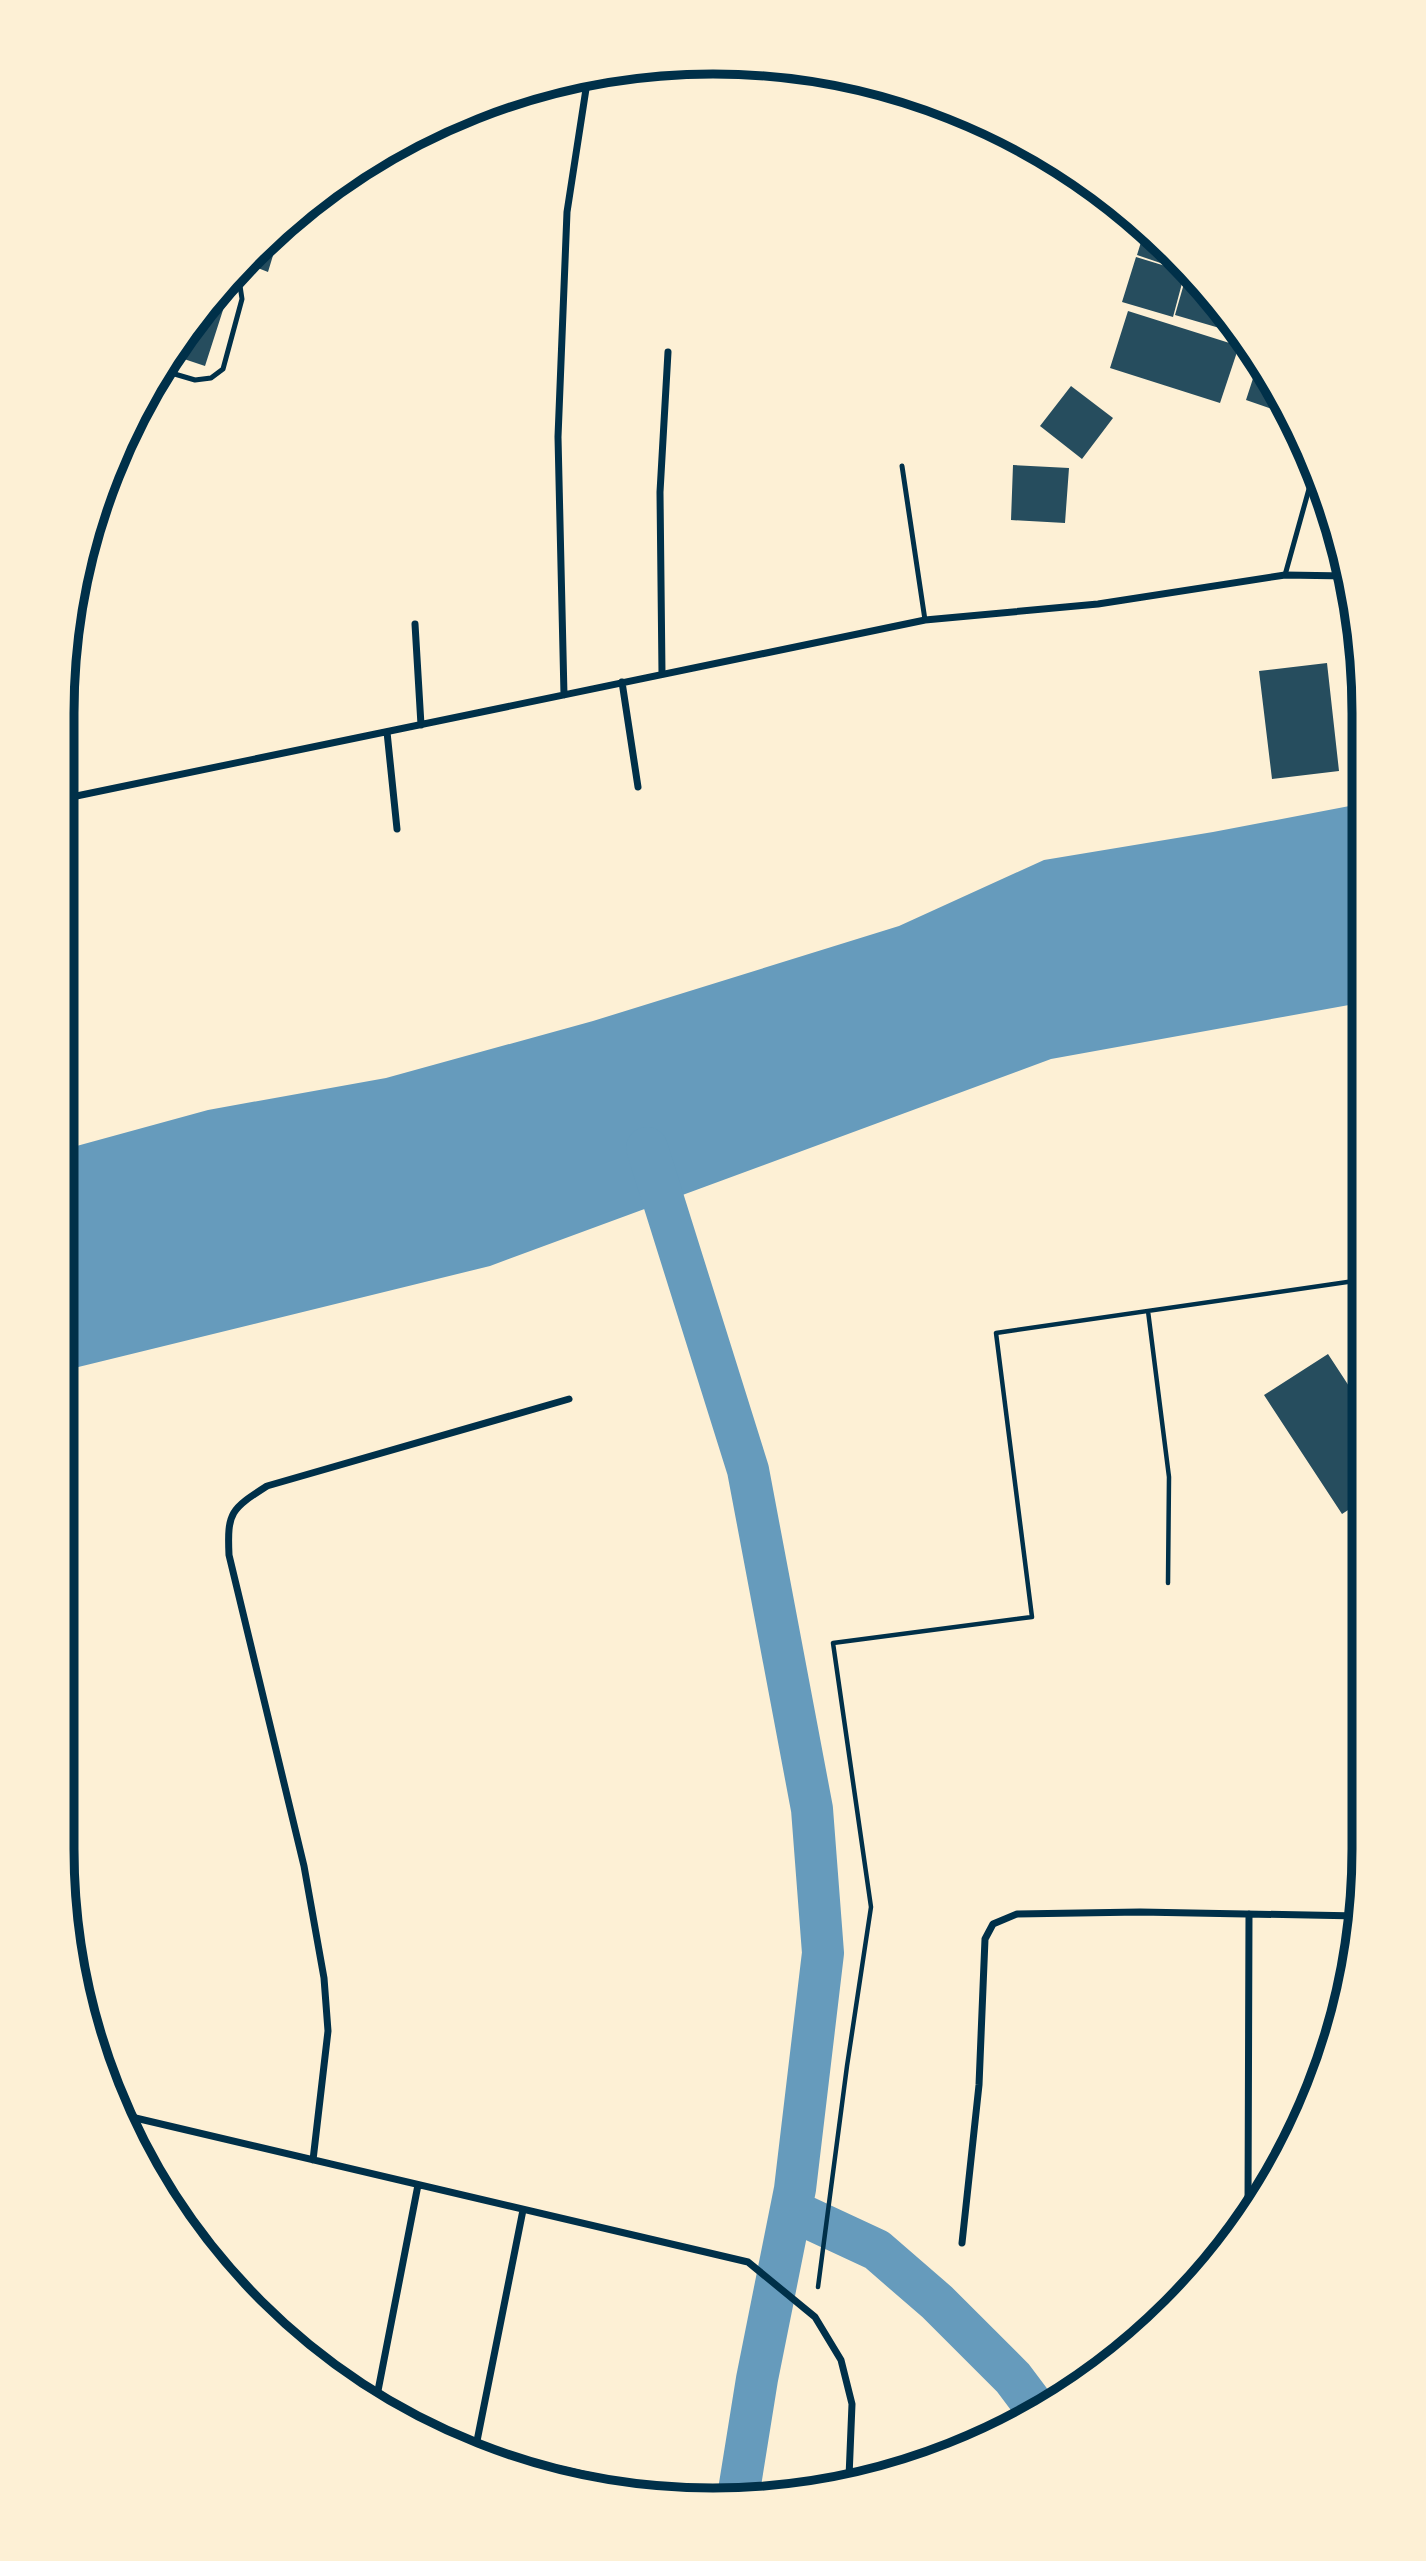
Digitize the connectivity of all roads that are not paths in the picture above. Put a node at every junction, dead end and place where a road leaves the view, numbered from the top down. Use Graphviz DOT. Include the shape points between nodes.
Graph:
graph roads {
  1 [pos="586,86"];
  2 [pos="240,282"];
  3 [pos="668,352"];
  4 [pos="172,373"];
  5 [pos="902,466"];
  6 [pos="1310,484"];
  7 [pos="1284,575"];
  8 [pos="1337,576"];
  9 [pos="925,620"];
  10 [pos="415,624"];
  11 [pos="662,673"];
  12 [pos="622,682"];
  13 [pos="564,695"];
  14 [pos="421,724"];
  15 [pos="387,732"];
  16 [pos="638,787"];
  17 [pos="74,797"];
  18 [pos="397,829"];
  19 [pos="569,1399"];
  20 [pos="1249,1914"];
  21 [pos="1348,1916"];
  22 [pos="133,2117"];
  23 [pos="313,2160"];
  24 [pos="418,2185"];
  25 [pos="1248,2198"];
  26 [pos="523,2210"];
  27 [pos="962,2243"];
  28 [pos="378,2392"];
  29 [pos="476,2442"];
  30 [pos="849,2473"];
  1 -- 13 [label="street" via="567,212 558,437"];
  2 -- 4 [label="lane" via="242,299 223,369 211,379"];
  3 -- 11 [label="street" via="660,492"];
  5 -- 9 [label="lane"];
  6 -- 7 [label="lane"];
  7 -- 8 [label="street"];
  7 -- 9 [label="street" via="1098,604"];
  9 -- 11 [label="street"];
  10 -- 14 [label="street"];
  11 -- 12 [label="street"];
  12 -- 13 [label="street"];
  12 -- 16 [label="street"];
  13 -- 14 [label="street"];
  14 -- 15 [label="street"];
  15 -- 17 [label="street"];
  15 -- 18 [label="street"];
  19 -- 23 [label="street" via="267,1486 240,1503 228,1525 229,1555 304,1866 324,1978 328,2031"];
  20 -- 21 [label="street"];
  20 -- 25 [label="street"];
  20 -- 27 [label="street" via="1017,1914 993,1924 985,1939 979,2085"];
  22 -- 23 [label="street"];
  23 -- 24 [label="street"];
  24 -- 26 [label="street"];
  24 -- 28 [label="street"];
  26 -- 29 [label="street"];
  26 -- 30 [label="street" via="748,2262 787,2292 815,2316 841,2360 852,2404"];
}
